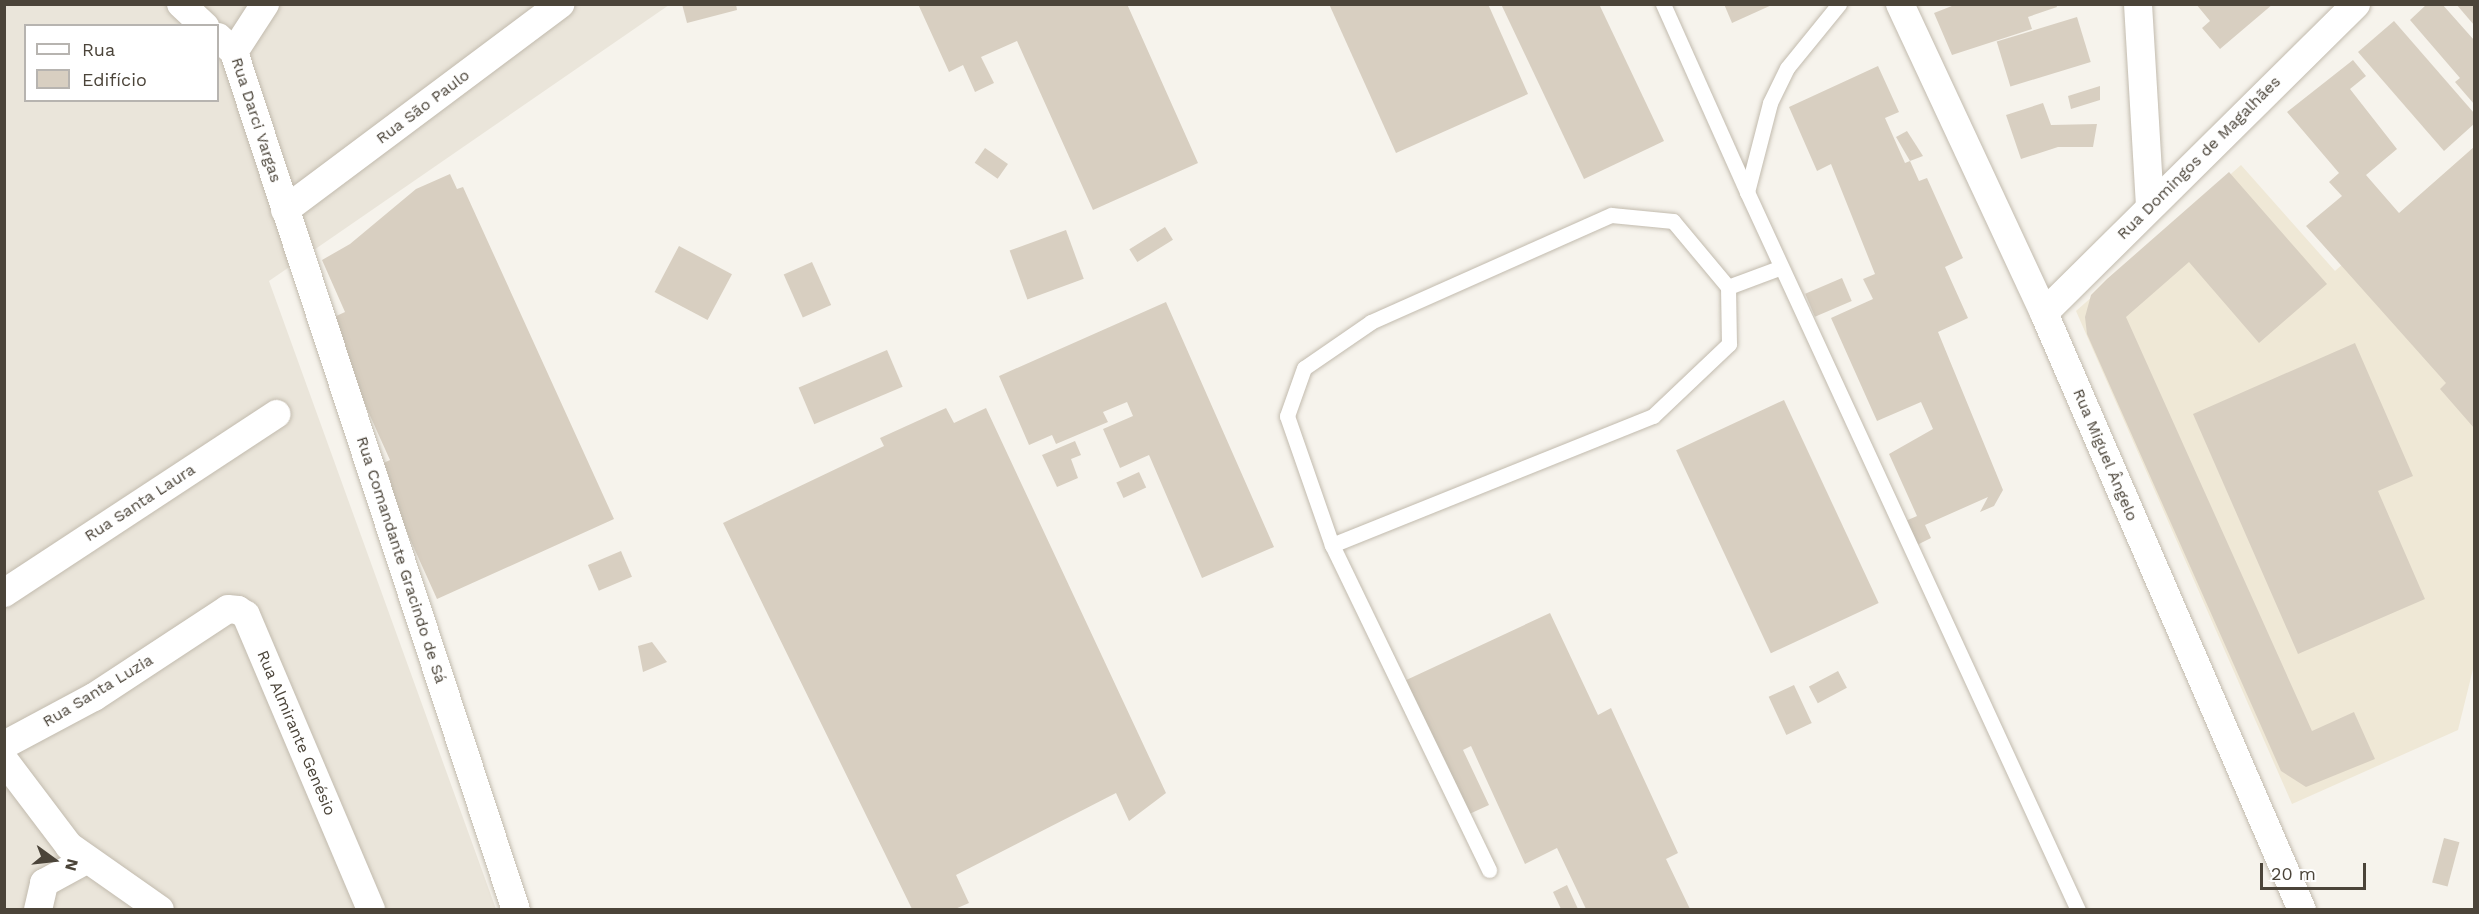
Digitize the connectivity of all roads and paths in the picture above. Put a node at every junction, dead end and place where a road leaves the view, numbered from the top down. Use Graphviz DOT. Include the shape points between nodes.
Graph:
graph roads {
  1 [pos="181,4"];
  2 [pos="265,4"];
  3 [pos="560,4"];
  4 [pos="1663,4"];
  5 [pos="1839,4"];
  6 [pos="1900,4"];
  7 [pos="2138,4"];
  8 [pos="2356,4"];
  9 [pos="203,24"];
  10 [pos="226,44"];
  11 [pos="1747,192"];
  12 [pos="2150,207"];
  13 [pos="285,210"];
  14 [pos="1779,268"];
  15 [pos="1728,286"];
  16 [pos="2043,313"];
  17 [pos="276,414"];
  18 [pos="1332,545"];
  19 [pos="4,593"];
  20 [pos="191,634"];
  21 [pos="4,745"];
  22 [pos="4,760"];
  23 [pos="86,860"];
  24 [pos="1490,870"];
  25 [pos="38,909"];
  26 [pos="160,909"];
  27 [pos="371,909"];
  28 [pos="516,909"];
  29 [pos="2078,909"];
  30 [pos="2302,909"];
  1 -- 9 [label="street"];
  2 -- 10 [label="street"];
  3 -- 13 [label="street, Rua São Paulo"];
  4 -- 11 [label="lane"];
  5 -- 11 [label="lane" via="1787,68 1770,103"];
  6 -- 16 [label="street, Rua Miguel Ângelo"];
  7 -- 12 [label="street"];
  8 -- 12 [label="street, Rua Domingos de Magalhães"];
  10 -- 13 [label="street, Rua Darci Vargas"];
  11 -- 14 [label="lane"];
  12 -- 16 [label="street, Rua Domingos de Magalhães"];
  13 -- 28 [label="street, Rua Comandante Gracindo de Sá"];
  14 -- 15 [label="lane"];
  14 -- 29 [label="lane"];
  15 -- 18 [label="lane" via="1729,344 1653,416"];
  15 -- 18 [label="lane" via="1673,221 1611,215 1371,322 1304,368 1287,416"];
  16 -- 30 [label="street, Rua Miguel Ângelo"];
  17 -- 19 [label="street, Rua Santa Laura"];
  18 -- 24 [label="lane"];
  20 -- 21 [label="street, Rua Santa Luzia" via="94,697"];
  20 -- 27 [label="street, Rua Almirante Genésio" via="228,609 246,615"];
  22 -- 23 [label="street" via="69,846"];
  23 -- 25 [label="street" via="44,883"];
  23 -- 26 [label="street"];
}
